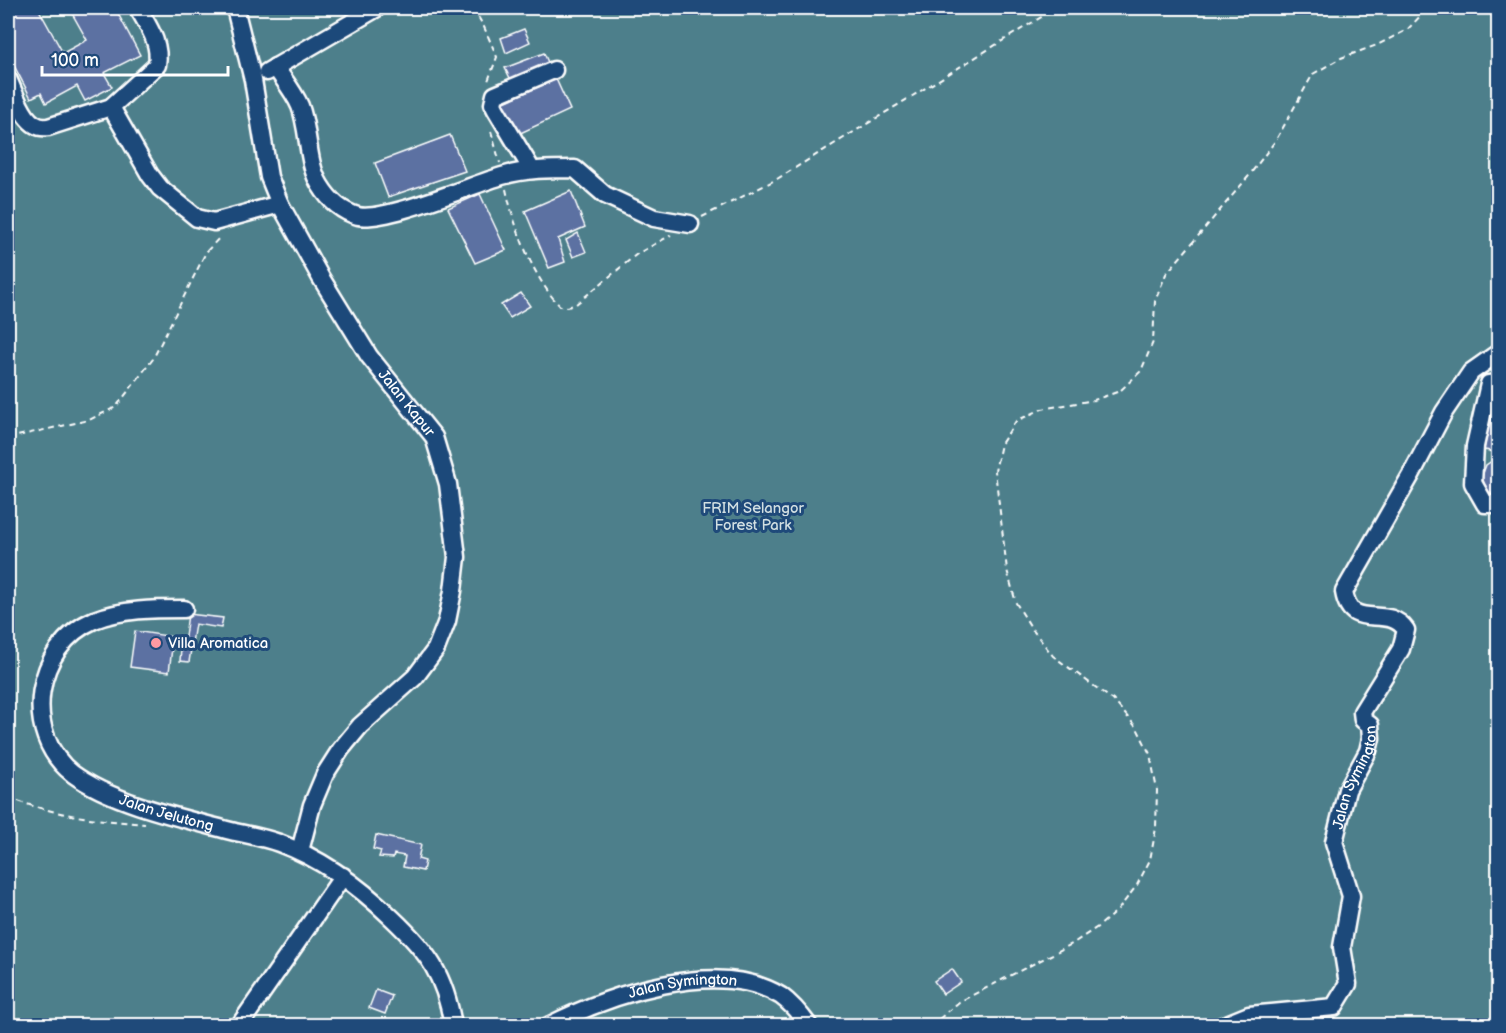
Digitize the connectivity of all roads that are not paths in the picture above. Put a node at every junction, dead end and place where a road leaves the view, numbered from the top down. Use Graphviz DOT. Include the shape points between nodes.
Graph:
graph roads {
  1 [pos="138,8"];
  2 [pos="235,8"];
  3 [pos="377,8"];
  4 [pos="275,67"];
  5 [pos="554,70"];
  6 [pos="8,79"];
  7 [pos="253,80"];
  8 [pos="111,107"];
  9 [pos="532,170"];
  10 [pos="280,204"];
  11 [pos="690,224"];
  12 [pos="1498,353"];
  13 [pos="1498,383"];
  14 [pos="1498,504"];
  15 [pos="184,609"];
  16 [pos="300,851"];
  17 [pos="343,876"];
  18 [pos="240,1026"];
  19 [pos="453,1026"];
  20 [pos="548,1026"];
  21 [pos="809,1026"];
  22 [pos="1222,1026"];
  1 -- 8 [label="street" via="158,45 157,65"];
  2 -- 7 [label="street, Jalan Kapur"];
  3 -- 4 [label="street"];
  4 -- 7 [label="street"];
  4 -- 9 [label="street" via="300,107 318,182 336,205 347,212 359,216 392,212"];
  5 -- 9 [label="street" via="495,95 496,110"];
  6 -- 8 [label="street" via="29,121 39,127"];
  7 -- 10 [label="street, Jalan Kapur" via="269,177"];
  8 -- 10 [label="street" via="160,188 198,218 214,222"];
  9 -- 11 [label="street" via="575,169 606,195 654,218"];
  10 -- 16 [label="street, Jalan Kapur" via="369,356 434,437 448,484 457,556 447,621 436,650 415,677 360,726 341,749 312,805"];
  12 -- 22 [label="street, Jalan Symington" via="1471,372 1444,412 1412,476 1344,592 1346,604 1353,612 1390,617 1406,630 1401,649 1362,712 1363,720 1370,725 1371,738 1347,790 1334,843 1351,896 1342,947 1348,984 1334,1007 1249,1015"];
  13 -- 14 [label="street" via="1489,384 1475,446 1473,483 1485,504"];
  15 -- 16 [label="street, Jalan Jelutong" via="143,610 94,620 68,637 45,673 40,697 43,732 51,749 72,773 109,794"];
  16 -- 17 [label="street, Jalan Jelutong"];
  17 -- 18 [label="street"];
  17 -- 19 [label="street, Jalan Jelutong" via="423,951 440,975"];
  20 -- 21 [label="street, Jalan Symington" via="638,991 719,979 763,987 795,1008"];
}
